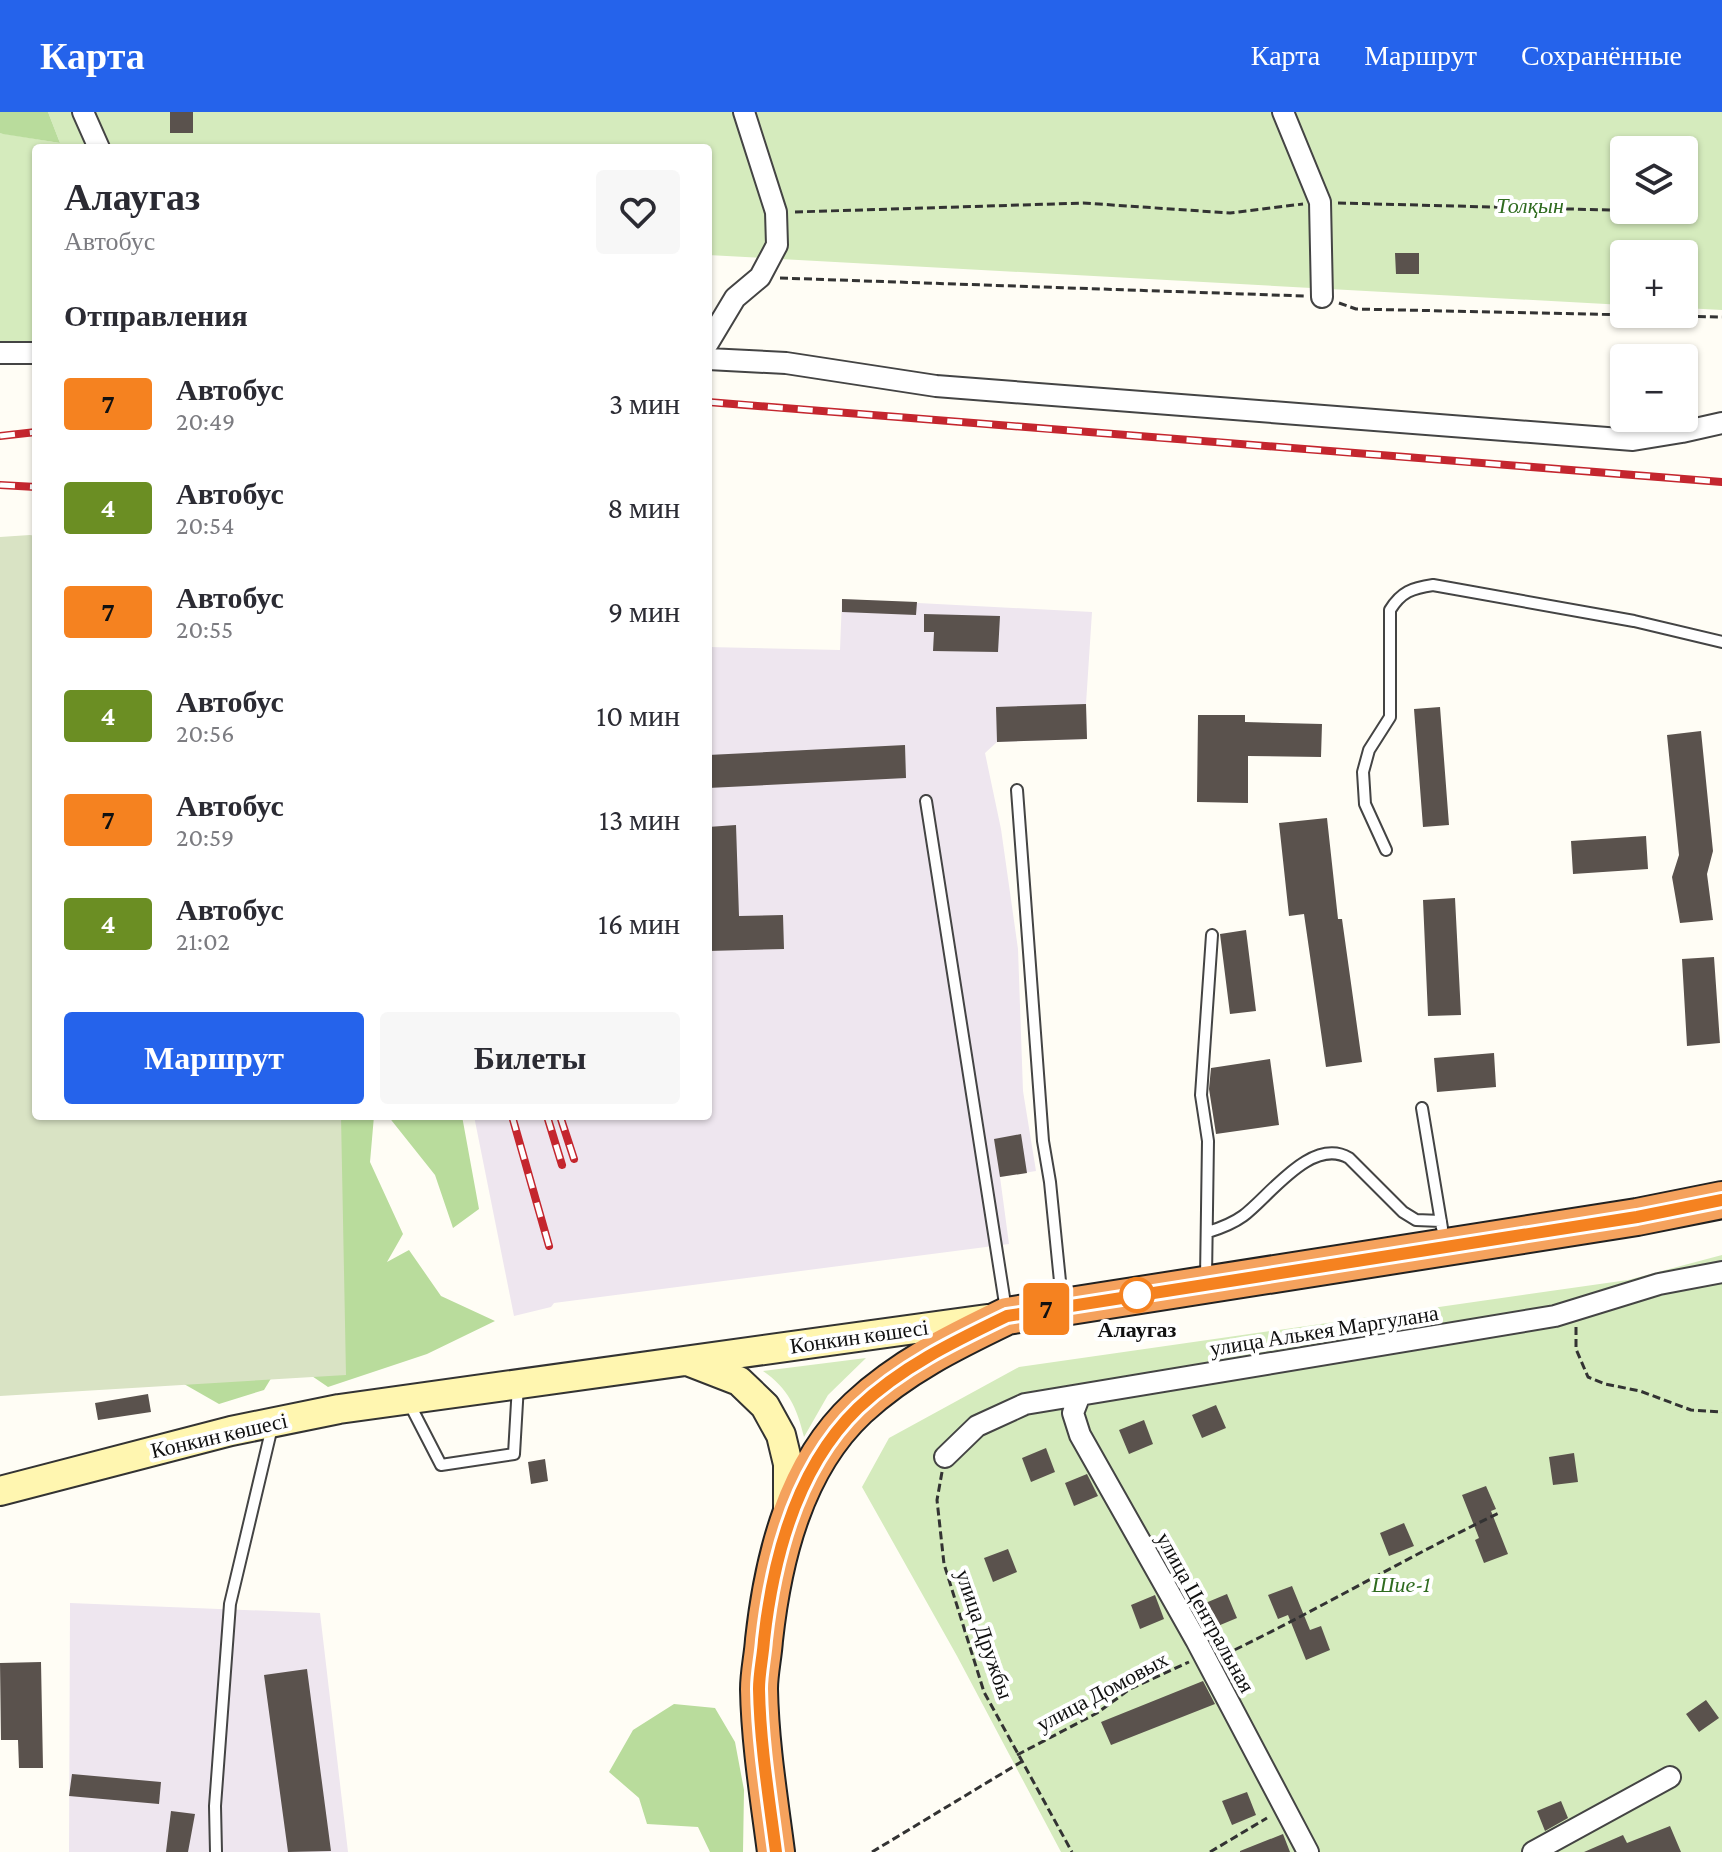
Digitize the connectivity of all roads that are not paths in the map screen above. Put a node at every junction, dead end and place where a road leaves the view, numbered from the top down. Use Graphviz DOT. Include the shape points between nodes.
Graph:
graph roads {
  1 [pos="83,112"];
  2 [pos="744,112"];
  3 [pos="1283,112"];
  4 [pos="97,144"];
  5 [pos="1322,297"];
  6 [pos="712,336"];
  7 [pos="0,353"];
  8 [pos="32,353"];
  9 [pos="712,359"];
  10 [pos="1722,423"];
  11 [pos="1722,642"];
  12 [pos="1017,790"];
  13 [pos="926,801"];
  14 [pos="1386,850"];
  15 [pos="1212,935"];
  16 [pos="1422,1108"];
  17 [pos="1722,1200"];
  18 [pos="1208,1232"];
  19 [pos="1443,1233"];
  20 [pos="1722,1272"];
  21 [pos="1206,1284"];
  22 [pos="1062,1306"];
  23 [pos="1007,1316"];
  24 [pos="686,1361"];
  25 [pos="518,1384"];
  26 [pos="1080,1395"];
  27 [pos="407,1399"];
  28 [pos="273,1421"];
  29 [pos="945,1457"];
  30 [pos="0,1491"];
  31 [pos="788,1522"];
  32 [pos="1670,1777"];
  33 [pos="216,1852"];
  34 [pos="776,1852"];
  35 [pos="1308,1852"];
  36 [pos="1533,1852"];
  1 -- 4 [label="street"];
  2 -- 6 [label="street" via="776,212 777,245 760,277 735,298"];
  3 -- 5 [label="street" via="1320,202"];
  7 -- 8 [label="street"];
  9 -- 10 [label="street" via="786,363 936,386 1633,440"];
  11 -- 14 [label="lane" via="1433,585 1399,596 1390,610 1390,717 1369,750 1363,772 1365,804"];
  12 -- 22 [label="lane" via="1043,1141"];
  13 -- 23 [label="lane"];
  15 -- 18 [label="lane" via="1201,1095 1208,1141"];
  16 -- 19 [label="lane"];
  17 -- 19 [label="highway, Конкин көшесі" via="1637,1217"];
  18 -- 19 [label="lane" via="1246,1214 1308,1161 1340,1153 1403,1212"];
  18 -- 21 [label="lane"];
  19 -- 21 [label="highway, Конкин көшесі"];
  20 -- 26 [label="street, улица Алькея Маргулана" via="1659,1284 1555,1316"];
  21 -- 22 [label="highway, Конкин көшесі"];
  22 -- 23 [label="highway, Конкин көшесі"];
  23 -- 24 [label="main road, Конкин көшесі"];
  23 -- 31 [label="highway" via="929,1354 856,1410 810,1471"];
  24 -- 25 [label="main road, Конкин көшесі"];
  24 -- 31 [label="main road" via="739,1381 765,1406 781,1435 788,1464"];
  25 -- 27 [label="main road, Конкин көшесі"];
  25 -- 27 [label="lane" via="514,1454 441,1465"];
  26 -- 29 [label="street, улица Алькея Маргулана" via="1025,1404 977,1426"];
  26 -- 35 [label="street, улица Центральная" via="1073,1413 1080,1435"];
  27 -- 28 [label="main road, Конкин көшесі"];
  28 -- 30 [label="main road, Конкин көшесі"];
  28 -- 33 [label="lane" via="230,1604"];
  31 -- 34 [label="highway" via="759,1686"];
  32 -- 36 [label="street"];
}
